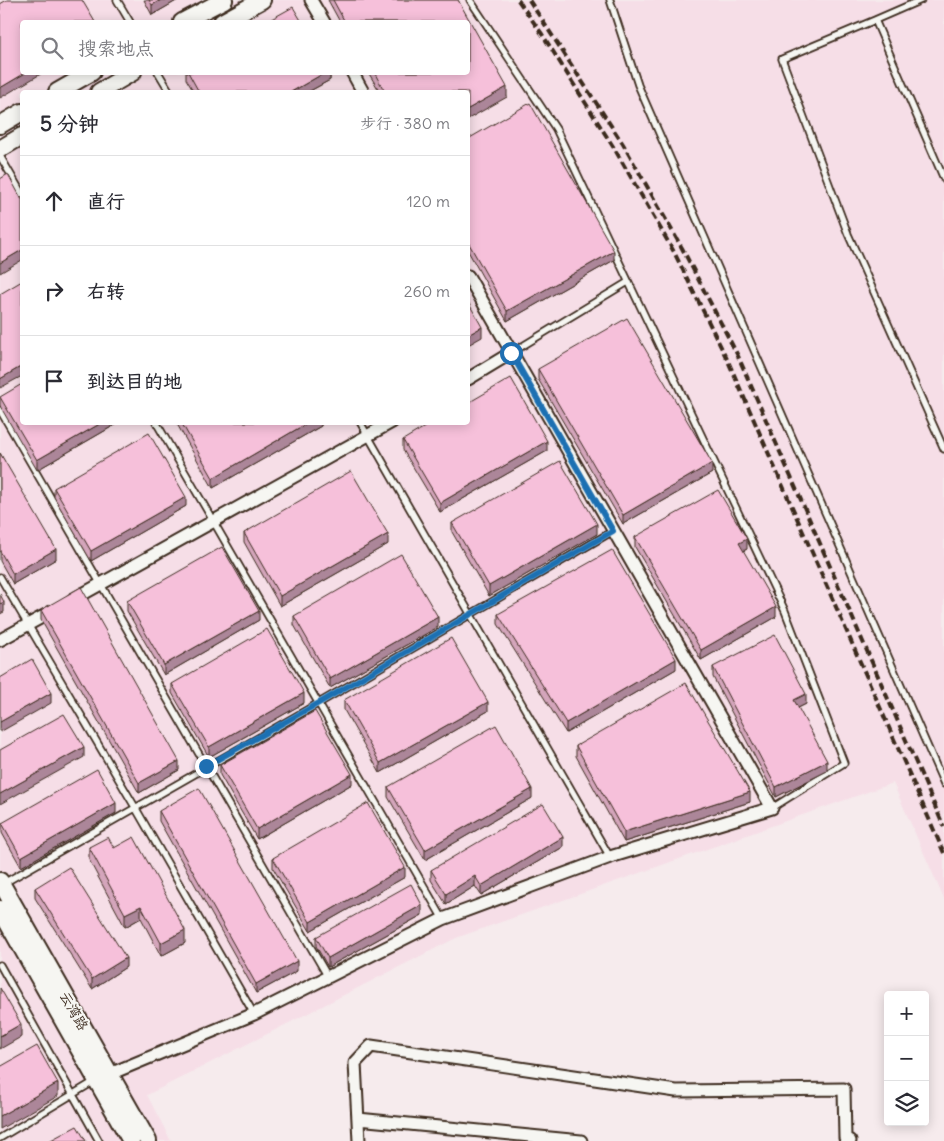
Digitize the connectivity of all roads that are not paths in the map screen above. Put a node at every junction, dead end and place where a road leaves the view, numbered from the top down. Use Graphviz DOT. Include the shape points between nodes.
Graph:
graph roads {
  1 [pos="117,0"];
  2 [pos="224,0"];
  3 [pos="262,0"];
  4 [pos="311,0"];
  5 [pos="470,0"];
  6 [pos="610,0"];
  7 [pos="921,0"];
  8 [pos="129,20"];
  9 [pos="186,20"];
  10 [pos="226,20"];
  11 [pos="323,20"];
  12 [pos="875,20"];
  13 [pos="87,75"];
  14 [pos="128,75"];
  15 [pos="160,75"];
  16 [pos="354,75"];
  17 [pos="60,90"];
  18 [pos="102,90"];
  19 [pos="169,90"];
  20 [pos="362,90"];
  21 [pos="20,113"];
  22 [pos="0,125"];
  23 [pos="20,137"];
  24 [pos="0,149"];
  25 [pos="0,156"];
  26 [pos="944,179"];
  27 [pos="20,191"];
  28 [pos="470,280"];
  29 [pos="628,282"];
  30 [pos="511,353"];
  31 [pos="470,378"];
  32 [pos="0,410"];
  33 [pos="158,425"];
  34 [pos="362,425"];
  35 [pos="387,425"];
  36 [pos="368,436"];
  37 [pos="944,449"];
  38 [pos="214,521"];
  39 [pos="613,531"];
  40 [pos="0,577"];
  41 [pos="101,584"];
  42 [pos="470,613"];
  43 [pos="28,625"];
  44 [pos="0,640"];
  45 [pos="319,703"];
  46 [pos="206,766"];
  47 [pos="944,784"];
  48 [pos="135,807"];
  49 [pos="772,808"];
  50 [pos="610,857"];
  51 [pos="1,883"];
  52 [pos="0,909"];
  53 [pos="443,919"];
  54 [pos="0,965"];
  55 [pos="328,978"];
  56 [pos="254,1014"];
  57 [pos="103,1077"];
  58 [pos="72,1095"];
  59 [pos="358,1118"];
  60 [pos="0,1138"];
  61 [pos="99,1141"];
  62 [pos="131,1141"];
  63 [pos="148,1141"];
  64 [pos="359,1141"];
  65 [pos="581,1141"];
  66 [pos="850,1141"];
  1 -- 8 [label="lane"];
  2 -- 9 [label="main road"];
  3 -- 10 [label="main road"];
  4 -- 11 [label="street"];
  5 -- 29 [label="lane" via="556,129"];
  6 -- 47 [label="lane" via="638,85"];
  7 -- 12 [label="lane"];
  12 -- 26 [label="lane"];
  12 -- 37 [label="lane" via="782,59 848,234"];
  13 -- 17 [label="main road"];
  14 -- 18 [label="main road"];
  15 -- 19 [label="lane"];
  16 -- 20 [label="street"];
  21 -- 22 [label="main road"];
  23 -- 24 [label="main road"];
  25 -- 27 [label="lane"];
  28 -- 30 [label="street"];
  29 -- 30 [label="lane"];
  29 -- 49 [label="lane" via="784,611 844,762"];
  30 -- 31 [label="street"];
  30 -- 39 [label="street"];
  32 -- 41 [label="lane"];
  33 -- 38 [label="lane"];
  34 -- 36 [label="lane"];
  35 -- 36 [label="street"];
  36 -- 38 [label="street"];
  36 -- 42 [label="lane"];
  38 -- 41 [label="street"];
  38 -- 45 [label="lane"];
  39 -- 42 [label="lane"];
  39 -- 49 [label="street"];
  40 -- 43 [label="lane"];
  41 -- 43 [label="street"];
  41 -- 46 [label="lane"];
  42 -- 45 [label="lane"];
  42 -- 50 [label="lane"];
  43 -- 44 [label="street"];
  43 -- 48 [label="lane"];
  45 -- 46 [label="lane"];
  45 -- 53 [label="lane"];
  46 -- 48 [label="lane"];
  46 -- 55 [label="lane"];
  48 -- 51 [label="lane"];
  48 -- 56 [label="lane"];
  49 -- 50 [label="street"];
  50 -- 53 [label="street"];
  51 -- 57 [label="main road, 云湾路"];
  52 -- 57 [label="main road, 云湾路"];
  53 -- 55 [label="street"];
  54 -- 58 [label="lane"];
  55 -- 56 [label="street"];
  56 -- 57 [label="street"];
  57 -- 58 [label="lane"];
  57 -- 62 [label="main road, 云湾路"];
  57 -- 63 [label="main road, 云湾路"];
  58 -- 60 [label="lane"];
  58 -- 61 [label="lane"];
  59 -- 64 [label="street"];
  59 -- 65 [label="street"];
  59 -- 66 [label="street" via="355,1063 371,1046 676,1091 844,1089 845,1138"];
}
